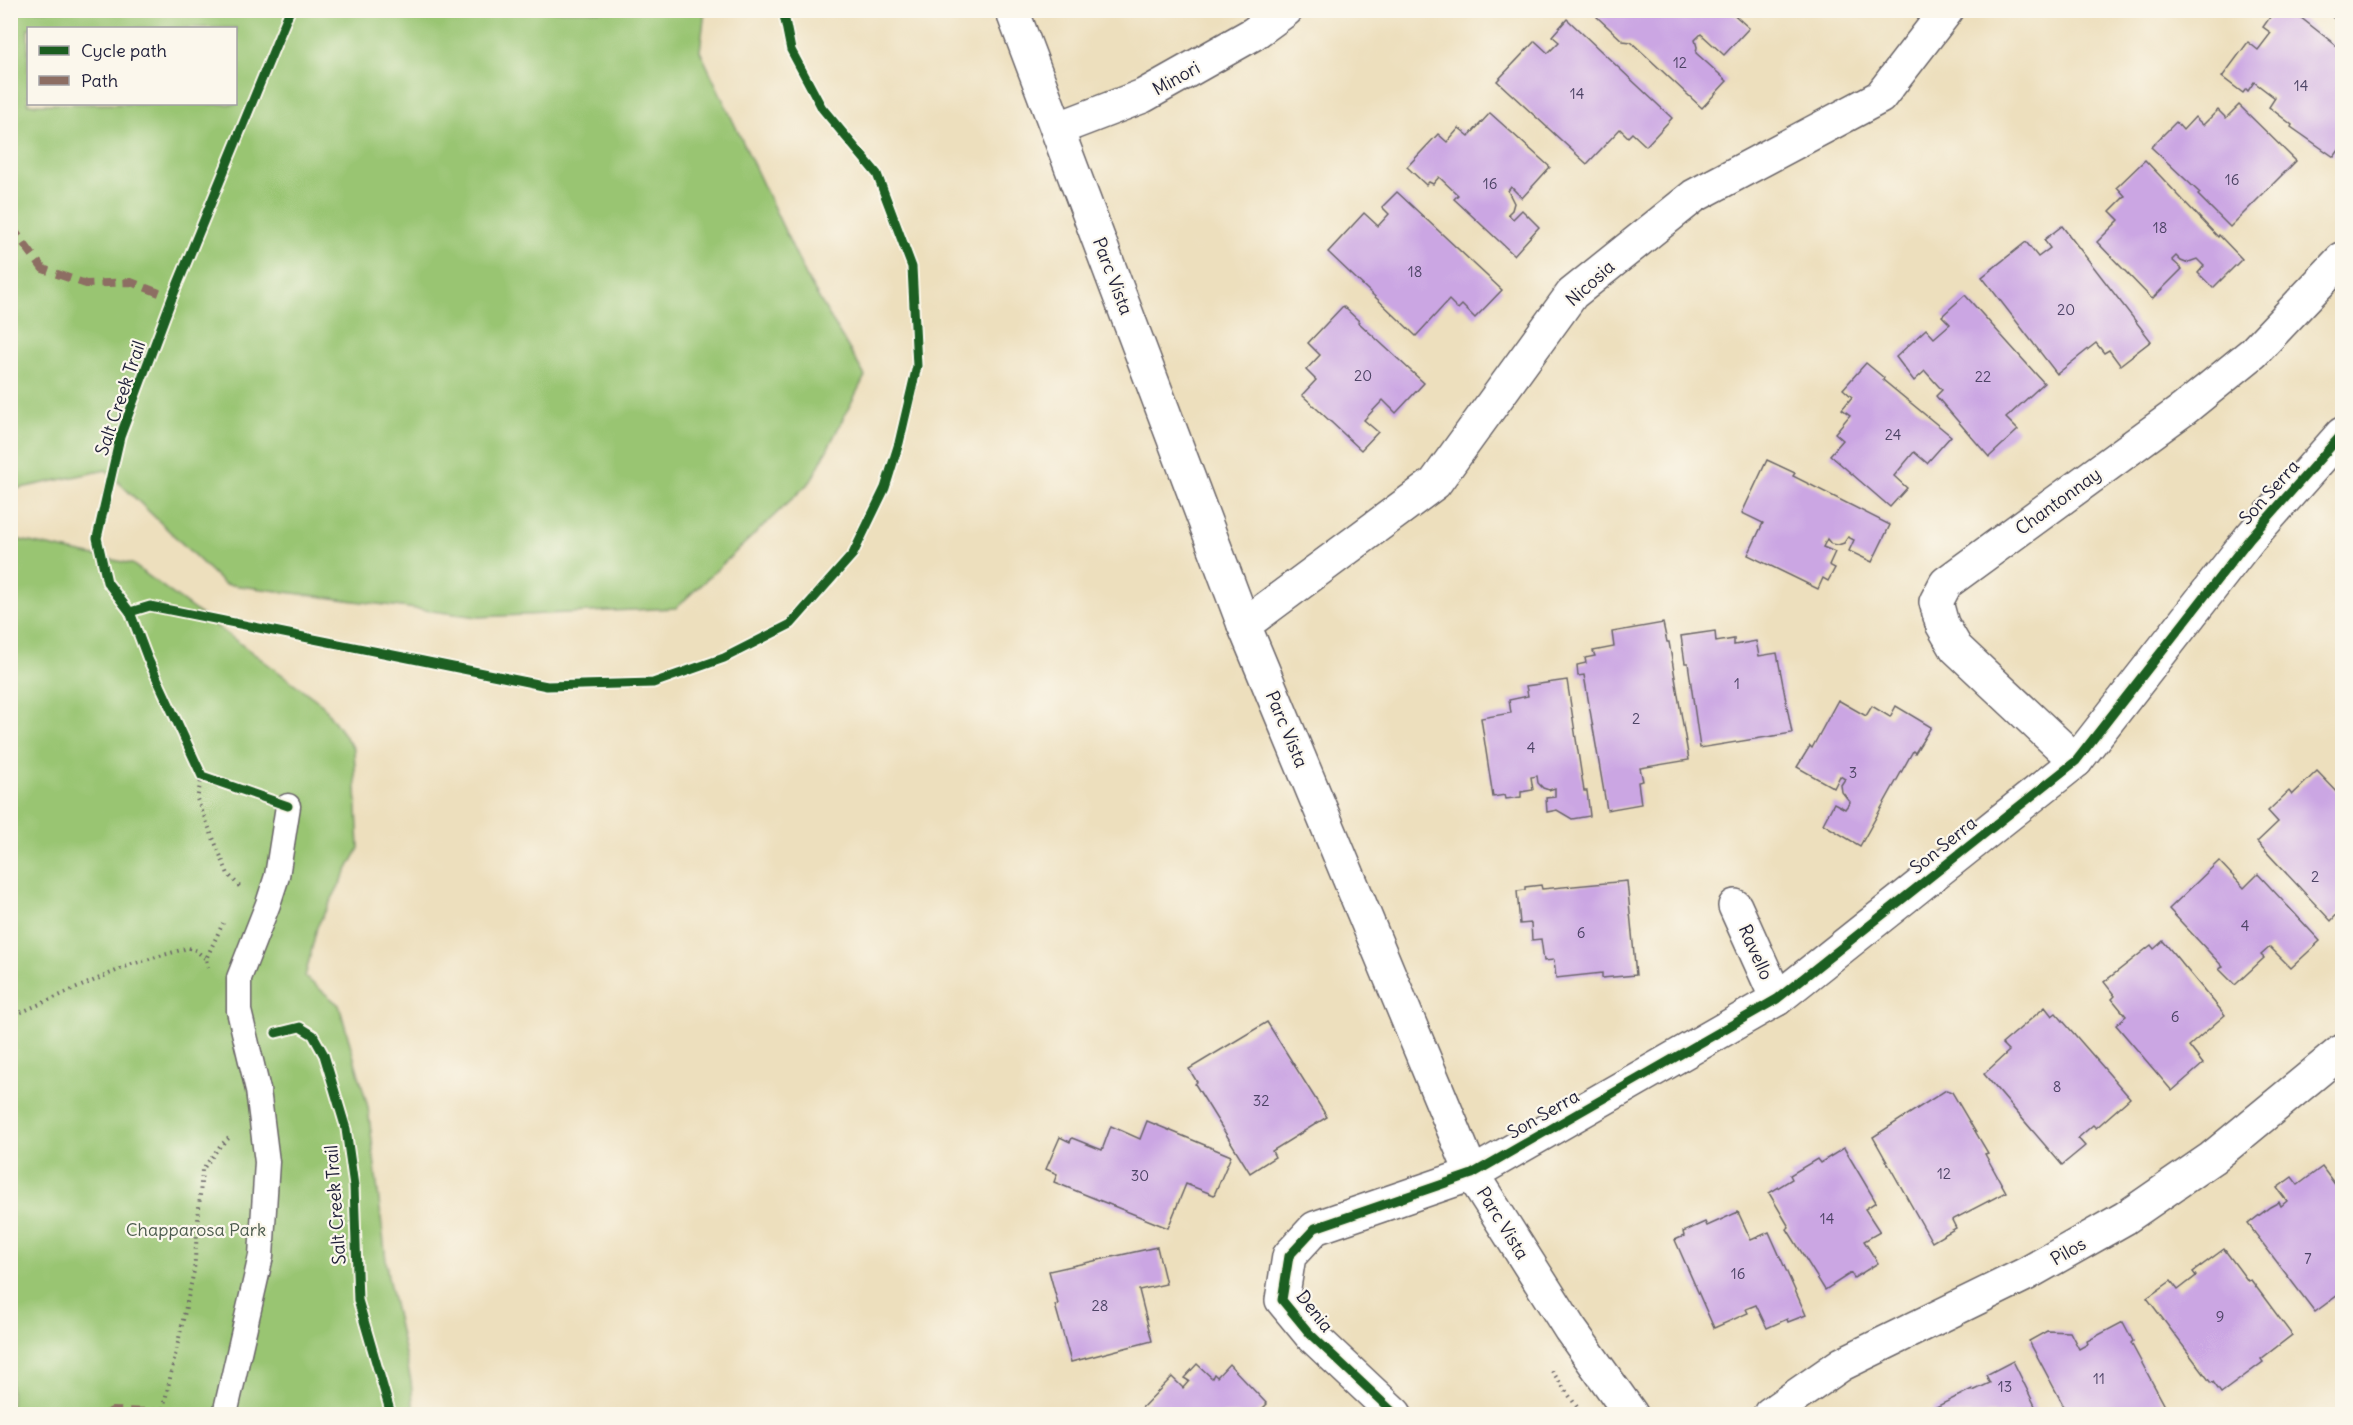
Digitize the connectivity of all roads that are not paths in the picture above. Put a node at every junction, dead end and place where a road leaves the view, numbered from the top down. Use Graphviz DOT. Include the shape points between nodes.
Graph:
graph roads {
  1 [pos="1011,10"];
  2 [pos="1286,10"];
  3 [pos="1947,10"];
  4 [pos="1057,129"];
  5 [pos="2343,259"];
  6 [pos="2343,434"];
  7 [pos="1244,625"];
  8 [pos="2076,761"];
  9 [pos="288,806"];
  10 [pos="1735,906"];
  11 [pos="1777,999"];
  12 [pos="2343,1052"];
  13 [pos="1472,1174"];
  14 [pos="225,1414"];
  15 [pos="1395,1414"];
  16 [pos="1631,1414"];
  17 [pos="1770,1414"];
  1 -- 4 [label="street, Parc Vista"];
  2 -- 4 [label="street, Minori" via="1253,34 1143,96"];
  3 -- 7 [label="street, Nicosia" via="1880,96 1694,196 1572,294 1435,483"];
  4 -- 7 [label="street, Parc Vista"];
  5 -- 8 [label="street, Chantonnay" via="2253,353 2184,409 1946,583 1936,602 1942,624 1956,648"];
  6 -- 8 [label="street, Son Serra" via="2250,538"];
  7 -- 13 [label="street, Parc Vista"];
  8 -- 11 [label="street, Son Serra"];
  9 -- 14 [label="lane" via="277,876 239,978 239,1011 258,1090 267,1162 261,1256"];
  10 -- 11 [label="street, Ravello"];
  11 -- 13 [label="street, Son Serra"];
  12 -- 17 [label="street, Pilos" via="2212,1158 2125,1218 2026,1274 1842,1364"];
  13 -- 15 [label="street, Denia" via="1315,1228 1289,1256 1282,1300 1310,1334"];
  13 -- 16 [label="street, Parc Vista" via="1570,1329"];
}
